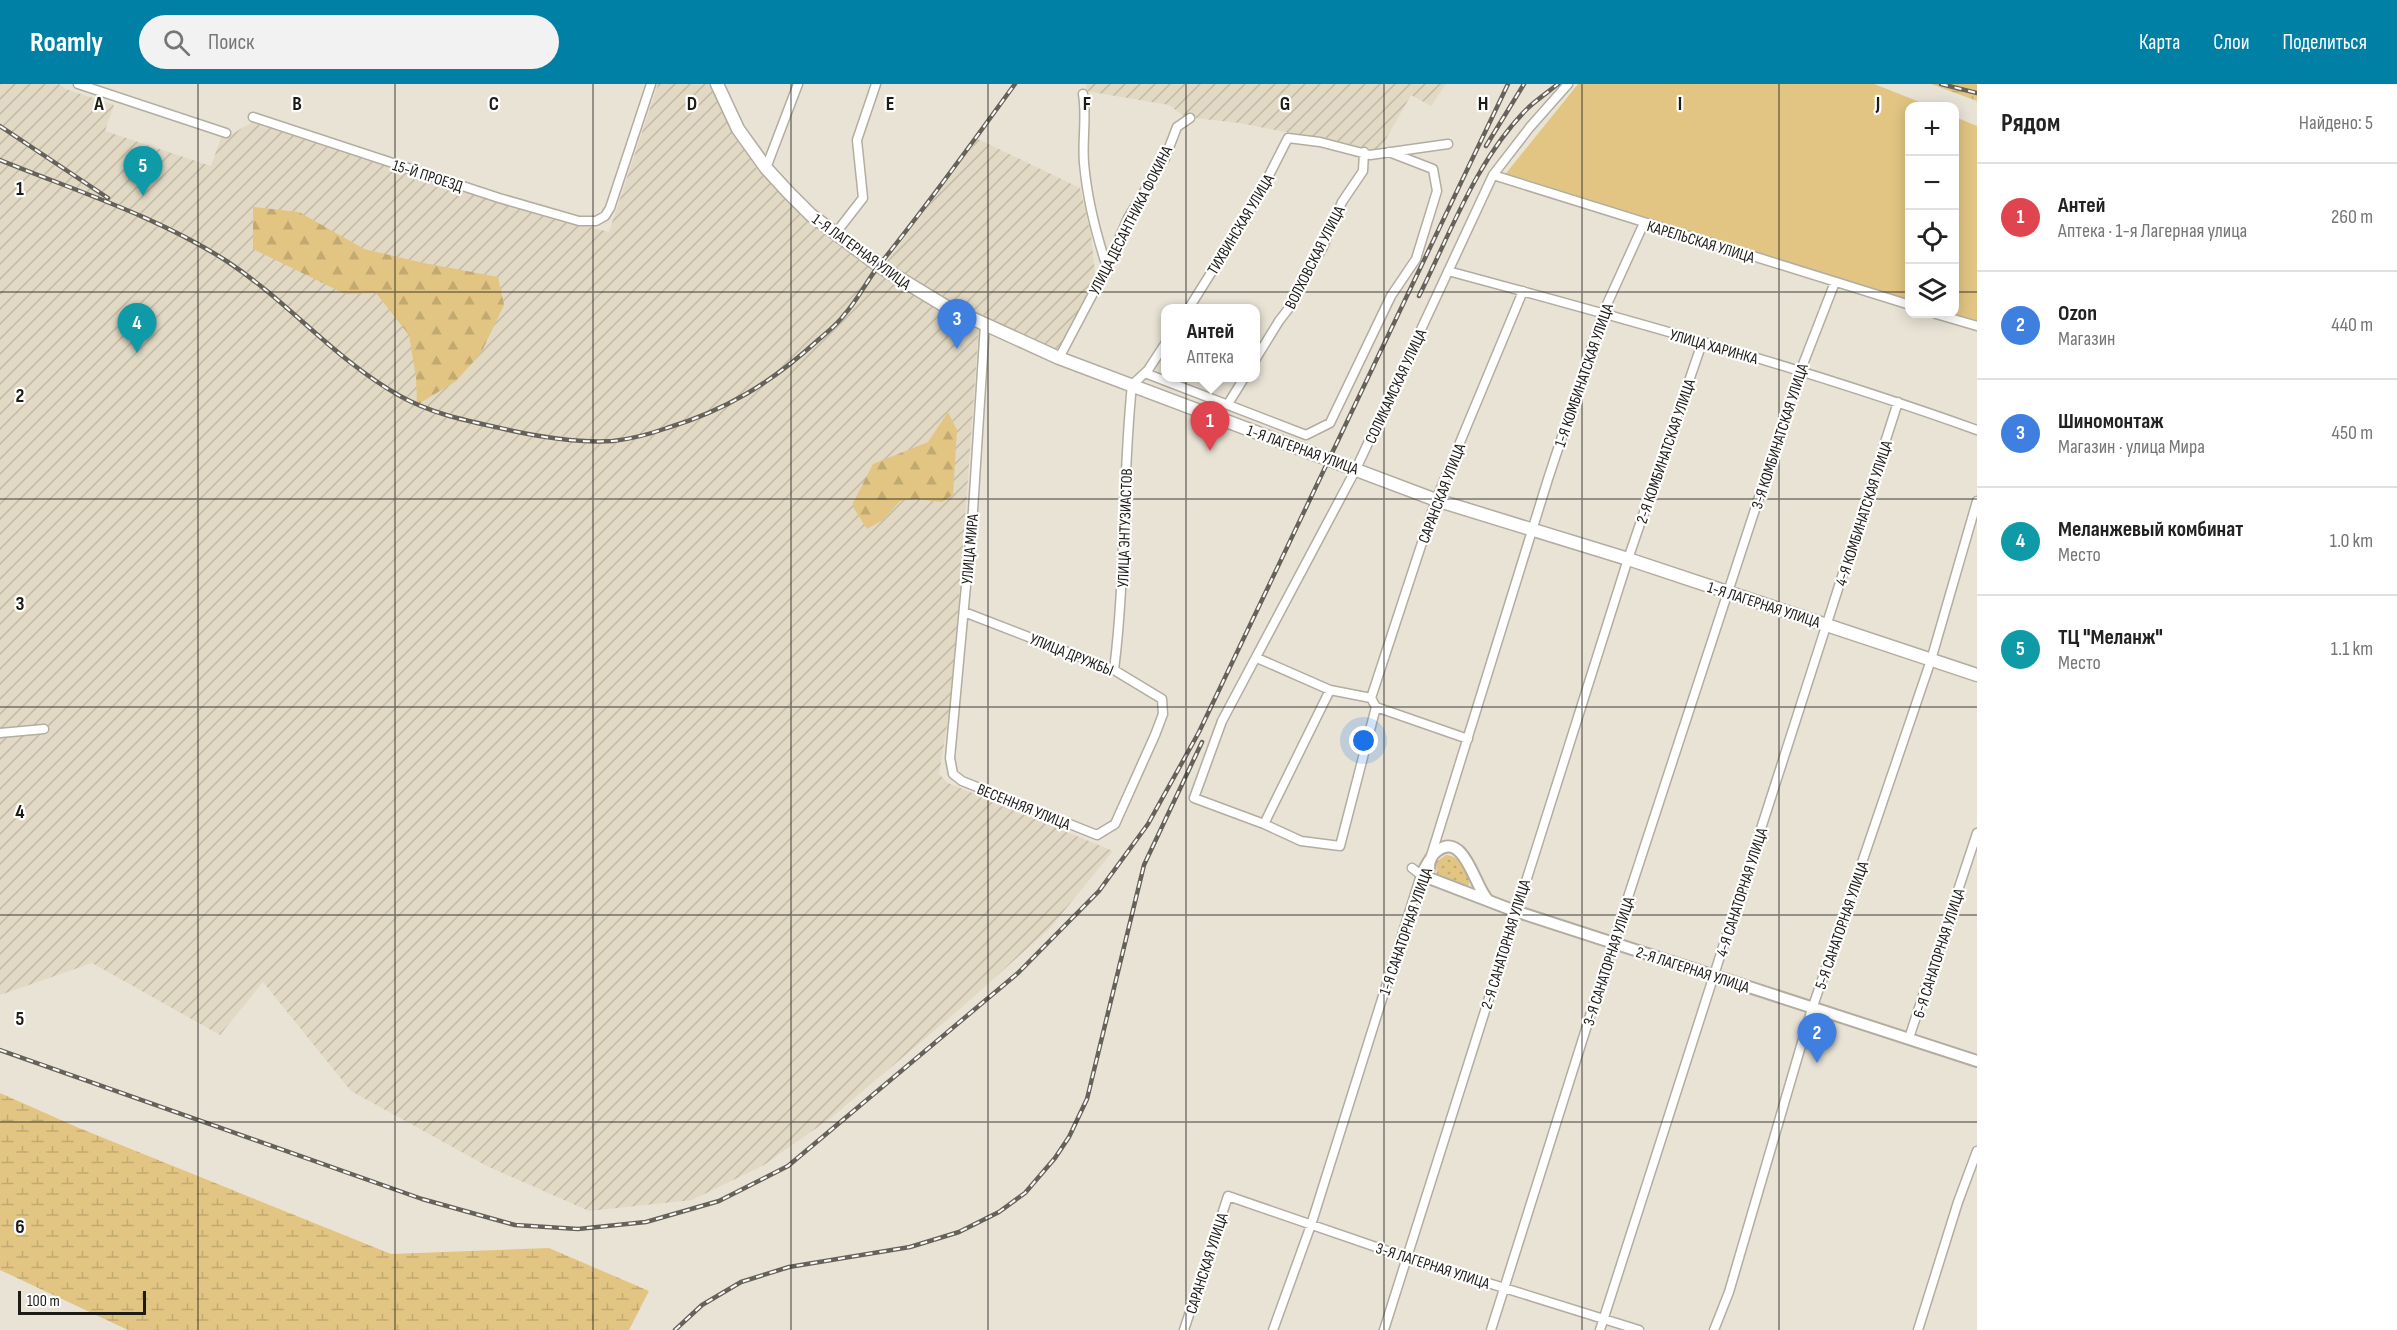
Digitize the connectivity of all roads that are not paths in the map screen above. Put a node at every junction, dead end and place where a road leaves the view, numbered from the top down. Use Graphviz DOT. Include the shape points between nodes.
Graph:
graph roads {
  1 [pos="78,84"];
  2 [pos="651,84"];
  3 [pos="717,84"];
  4 [pos="798,84"];
  5 [pos="876,84"];
  6 [pos="1568,84"];
  7 [pos="1083,94"];
  8 [pos="253,117"];
  9 [pos="1190,118"];
  10 [pos="226,133"];
  11 [pos="1449,144"];
  12 [pos="1364,152"];
  13 [pos="1389,152"];
  14 [pos="766,168"];
  15 [pos="1493,176"];
  16 [pos="1644,223"];
  17 [pos="835,234"];
  18 [pos="1107,267"];
  19 [pos="1448,271"];
  20 [pos="1835,282"];
  21 [pos="1523,291"];
  22 [pos="1905,303"];
  23 [pos="1191,304"];
  24 [pos="1603,313"];
  25 [pos="1950,318"];
  26 [pos="985,324"];
  27 [pos="1977,326"];
  28 [pos="1702,343"];
  29 [pos="1161,350"];
  30 [pos="1260,352"];
  31 [pos="1059,358"];
  32 [pos="1800,372"];
  33 [pos="1144,373"];
  34 [pos="1161,379"];
  35 [pos="1168,382"];
  36 [pos="1242,382"];
  37 [pos="1132,384"];
  38 [pos="1898,402"];
  39 [pos="1228,404"];
  40 [pos="1977,430"];
  41 [pos="1356,469"];
  42 [pos="1436,500"];
  43 [pos="1977,501"];
  44 [pos="1532,531"];
  45 [pos="1628,559"];
  46 [pos="1728,592"];
  47 [pos="964,612"];
  48 [pos="1827,625"];
  49 [pos="1257,658"];
  50 [pos="1931,660"];
  51 [pos="1114,670"];
  52 [pos="1977,675"];
  53 [pos="1330,690"];
  54 [pos="1371,698"];
  55 [pos="1376,707"];
  56 [pos="44,729"];
  57 [pos="0,733"];
  58 [pos="1468,739"];
  59 [pos="953,774"];
  60 [pos="1264,824"];
  61 [pos="1977,833"];
  62 [pos="1097,835"];
  63 [pos="1430,861"];
  64 [pos="1417,872"];
  65 [pos="1439,883"];
  66 [pos="1488,900"];
  67 [pos="1515,911"];
  68 [pos="1613,943"];
  69 [pos="1714,975"];
  70 [pos="1813,1008"];
  71 [pos="1910,1038"];
  72 [pos="1977,1060"];
  73 [pos="1977,1151"];
  74 [pos="1228,1196"];
  75 [pos="1311,1225"];
  76 [pos="1408,1257"];
  77 [pos="1504,1288"];
  78 [pos="1602,1319"];
  79 [pos="1184,1330"];
  80 [pos="1273,1330"];
  81 [pos="1384,1330"];
  82 [pos="1491,1330"];
  83 [pos="1600,1330"];
  84 [pos="1639,1330"];
  85 [pos="1714,1330"];
  86 [pos="1918,1330"];
  1 -- 10 [label="street"];
  2 -- 8 [label="street, 15-Й ПРОЕЗД" via="610,208 597,221 579,221 529,207"];
  3 -- 14 [label="main road, 1-Я ЛАГЕРНАЯ УЛИЦА" via="738,129"];
  4 -- 14 [label="street"];
  5 -- 17 [label="street" via="857,140 863,198"];
  6 -- 15 [label="street, СОЛИКАМСКАЯ УЛИЦА"];
  7 -- 18 [label="street" via="1083,161"];
  9 -- 18 [label="street, УЛИЦА ДЕСАНТНИКА ФОКИНА" via="1177,126 1165,158 1128,218"];
  11 -- 13 [label="street"];
  12 -- 13 [label="street"];
  12 -- 23 [label="street, ТИХВИНСКАЯ УЛИЦА" via="1288,138 1256,201"];
  12 -- 30 [label="street, ВОЛХОВСКАЯ УЛИЦА" via="1363,171 1342,202 1289,309"];
  13 -- 39 [label="street" via="1433,169 1437,191 1416,259 1391,296 1330,423 1306,435"];
  14 -- 17 [label="main road, 1-Я ЛАГЕРНАЯ УЛИЦА"];
  15 -- 16 [label="street, КАРЕЛЬСКАЯ УЛИЦА"];
  15 -- 19 [label="street, СОЛИКАМСКАЯ УЛИЦА"];
  16 -- 20 [label="street, КАРЕЛЬСКАЯ УЛИЦА"];
  16 -- 24 [label="street, 1-Я КОМБИНАТСКАЯ УЛИЦА"];
  17 -- 26 [label="main road, 1-Я ЛАГЕРНАЯ УЛИЦА" via="911,287"];
  18 -- 31 [label="street, УЛИЦА ДЕСАНТНИКА ФОКИНА"];
  19 -- 21 [label="street, УЛИЦА ХАРИНКА"];
  19 -- 41 [label="street, СОЛИКАМСКАЯ УЛИЦА"];
  20 -- 22 [label="street, КАРЕЛЬСКАЯ УЛИЦА"];
  20 -- 32 [label="street, 3-Я КОМБИНАТСКАЯ УЛИЦА"];
  21 -- 24 [label="street, УЛИЦА ХАРИНКА"];
  21 -- 42 [label="street, САРАНСКАЯ УЛИЦА"];
  24 -- 28 [label="street, УЛИЦА ХАРИНКА"];
  24 -- 44 [label="street, 1-Я КОМБИНАТСКАЯ УЛИЦА"];
  25 -- 27 [label="street"];
  26 -- 31 [label="main road, 1-Я ЛАГЕРНАЯ УЛИЦА"];
  26 -- 47 [label="street, УЛИЦА МИРА"];
  28 -- 32 [label="street, УЛИЦА ХАРИНКА"];
  28 -- 45 [label="street, 2-Я КОМБИНАТСКАЯ УЛИЦА"];
  29 -- 33 [label="street"];
  31 -- 37 [label="main road, 1-Я ЛАГЕРНАЯ УЛИЦА"];
  32 -- 38 [label="street, УЛИЦА ХАРИНКА"];
  32 -- 46 [label="street, 3-Я КОМБИНАТСКАЯ УЛИЦА"];
  33 -- 34 [label="street"];
  33 -- 37 [label="street"];
  35 -- 39 [label="street"];
  36 -- 39 [label="street"];
  37 -- 41 [label="main road, 1-Я ЛАГЕРНАЯ УЛИЦА"];
  37 -- 51 [label="street, УЛИЦА ЭНТУЗИАСТОВ" via="1121,614"];
  38 -- 40 [label="street, УЛИЦА ХАРИНКА"];
  38 -- 48 [label="street, 4-Я КОМБИНАТСКАЯ УЛИЦА"];
  41 -- 42 [label="main road, 1-Я ЛАГЕРНАЯ УЛИЦА"];
  41 -- 49 [label="street, СОЛИКАМСКАЯ УЛИЦА"];
  42 -- 44 [label="main road, 1-Я ЛАГЕРНАЯ УЛИЦА"];
  42 -- 54 [label="street, САРАНСКАЯ УЛИЦА"];
  43 -- 50 [label="street, 5-Я САНАТОРНАЯ УЛИЦА"];
  44 -- 45 [label="main road, 1-Я ЛАГЕРНАЯ УЛИЦА"];
  44 -- 58 [label="street, 1-Я САНАТОРНАЯ УЛИЦА"];
  45 -- 46 [label="main road, 1-Я ЛАГЕРНАЯ УЛИЦА"];
  45 -- 67 [label="street, 2-Я САНАТОРНАЯ УЛИЦА"];
  46 -- 48 [label="main road, 1-Я ЛАГЕРНАЯ УЛИЦА"];
  46 -- 68 [label="street, 3-Я САНАТОРНАЯ УЛИЦА"];
  47 -- 51 [label="street, УЛИЦА ДРУЖБЫ"];
  47 -- 59 [label="street, УЛИЦА МИРА" via="950,758"];
  48 -- 50 [label="main road, 1-Я ЛАГЕРНАЯ УЛИЦА"];
  48 -- 69 [label="street, 4-Я САНАТОРНАЯ УЛИЦА"];
  49 -- 53 [label="street"];
  49 -- 60 [label="street, СОЛИКАМСКАЯ УЛИЦА" via="1222,722 1194,798"];
  50 -- 52 [label="main road, 1-Я ЛАГЕРНАЯ УЛИЦА"];
  50 -- 70 [label="street, 5-Я САНАТОРНАЯ УЛИЦА"];
  51 -- 62 [label="street, УЛИЦА ДРУЖБЫ" via="1162,699 1163,714 1115,824"];
  53 -- 54 [label="street"];
  53 -- 60 [label="street"];
  54 -- 55 [label="street"];
  55 -- 58 [label="street"];
  55 -- 60 [label="street" via="1340,846 1301,841"];
  56 -- 57 [label="street"];
  58 -- 63 [label="street, 1-Я САНАТОРНАЯ УЛИЦА"];
  59 -- 62 [label="street, ВЕСЕННЯЯ УЛИЦА"];
  61 -- 71 [label="street, 6-Я САНАТОРНАЯ УЛИЦА"];
  63 -- 64 [label="street, 1-Я САНАТОРНАЯ УЛИЦА"];
  63 -- 65 [label="street" via="1431,874"];
  63 -- 66 [label="street" via="1442,848 1459,851"];
  64 -- 65 [label="street, 2-Я ЛАГЕРНАЯ УЛИЦА"];
  64 -- 75 [label="street, 1-Я САНАТОРНАЯ УЛИЦА"];
  65 -- 66 [label="street, 2-Я ЛАГЕРНАЯ УЛИЦА"];
  66 -- 67 [label="street, 2-Я ЛАГЕРНАЯ УЛИЦА"];
  67 -- 68 [label="street, 2-Я ЛАГЕРНАЯ УЛИЦА"];
  67 -- 76 [label="street, 2-Я САНАТОРНАЯ УЛИЦА"];
  68 -- 69 [label="street, 2-Я ЛАГЕРНАЯ УЛИЦА"];
  68 -- 77 [label="street, 3-Я САНАТОРНАЯ УЛИЦА"];
  69 -- 70 [label="street, 2-Я ЛАГЕРНАЯ УЛИЦА"];
  69 -- 78 [label="street, 4-Я САНАТОРНАЯ УЛИЦА"];
  70 -- 71 [label="street, 2-Я ЛАГЕРНАЯ УЛИЦА"];
  70 -- 85 [label="street, 5-Я САНАТОРНАЯ УЛИЦА" via="1729,1292"];
  71 -- 72 [label="street, 2-Я ЛАГЕРНАЯ УЛИЦА"];
  73 -- 86 [label="street"];
  74 -- 75 [label="street, 3-Я ЛАГЕРНАЯ УЛИЦА"];
  74 -- 79 [label="street, САРАНСКАЯ УЛИЦА"];
  75 -- 76 [label="street, 3-Я ЛАГЕРНАЯ УЛИЦА"];
  75 -- 80 [label="street, 1-Я САНАТОРНАЯ УЛИЦА"];
  76 -- 77 [label="street, 3-Я ЛАГЕРНАЯ УЛИЦА"];
  76 -- 81 [label="street, 2-Я САНАТОРНАЯ УЛИЦА"];
  77 -- 78 [label="street, 3-Я ЛАГЕРНАЯ УЛИЦА"];
  77 -- 82 [label="street, 3-Я САНАТОРНАЯ УЛИЦА"];
  78 -- 83 [label="street, 4-Я САНАТОРНАЯ УЛИЦА"];
  78 -- 84 [label="street, 3-Я ЛАГЕРНАЯ УЛИЦА"];
}
